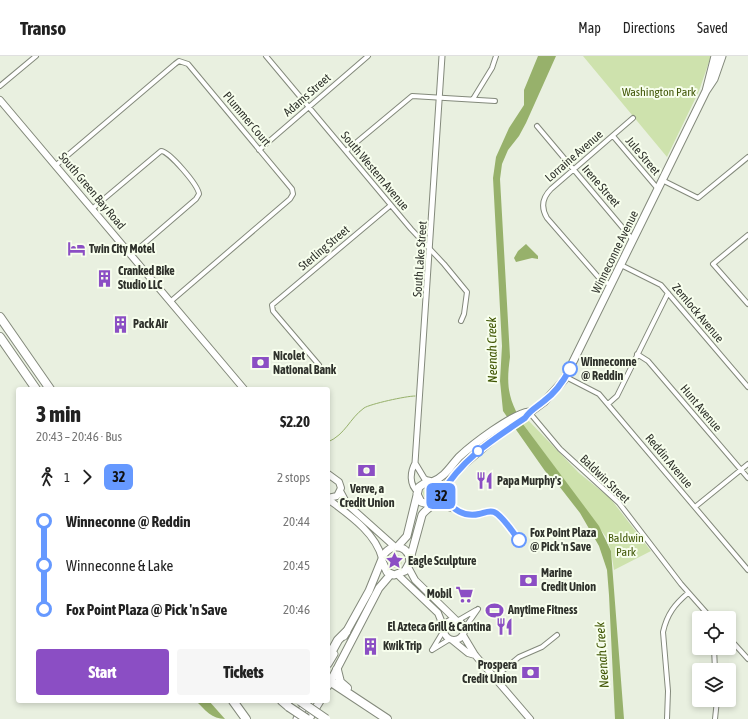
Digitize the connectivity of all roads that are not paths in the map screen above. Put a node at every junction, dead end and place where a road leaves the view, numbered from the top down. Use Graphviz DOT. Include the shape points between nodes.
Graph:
graph roads {
  1 [pos="36,56"];
  2 [pos="267,56"];
  3 [pos="368,56"];
  4 [pos="442,56"];
  5 [pos="496,56"];
  6 [pos="715,56"];
  7 [pos="722,56"];
  8 [pos="0,86"];
  9 [pos="706,91"];
  10 [pos="441,97"];
  11 [pos="473,99"];
  12 [pos="0,100"];
  13 [pos="495,100"];
  14 [pos="309,107"];
  15 [pos="633,118"];
  16 [pos="537,126"];
  17 [pos="613,136"];
  18 [pos="259,150"];
  19 [pos="346,151"];
  20 [pos="748,157"];
  21 [pos="55,166"];
  22 [pos="573,169"];
  23 [pos="662,180"];
  24 [pos="658,189"];
  25 [pos="391,205"];
  26 [pos="92,209"];
  27 [pos="748,235"];
  28 [pos="633,240"];
  29 [pos="431,250"];
  30 [pos="131,255"];
  31 [pos="621,265"];
  32 [pos="611,286"];
  33 [pos="668,293"];
  34 [pos="170,302"];
  35 [pos="748,304"];
  36 [pos="0,317"];
  37 [pos="461,321"];
  38 [pos="0,337"];
  39 [pos="637,354"];
  40 [pos="319,365"];
  41 [pos="566,377"];
  42 [pos="35,387"];
  43 [pos="49,387"];
  44 [pos="242,387"];
  45 [pos="748,387"];
  46 [pos="608,404"];
  47 [pos="529,412"];
  48 [pos="512,423"];
  49 [pos="415,463"];
  50 [pos="748,464"];
  51 [pos="741,470"];
  52 [pos="412,471"];
  53 [pos="330,476"];
  54 [pos="748,478"];
  55 [pos="428,480"];
  56 [pos="340,490"];
  57 [pos="417,493"];
  58 [pos="441,495"];
  59 [pos="330,498"];
  60 [pos="330,500"];
  61 [pos="433,504"];
  62 [pos="695,507"];
  63 [pos="396,546"];
  64 [pos="382,559"];
  65 [pos="410,559"];
  66 [pos="408,567"];
  67 [pos="748,570"];
  68 [pos="394,574"];
  69 [pos="688,593"];
  70 [pos="705,611"];
  71 [pos="457,621"];
  72 [pos="444,629"];
  73 [pos="346,632"];
  74 [pos="464,632"];
  75 [pos="557,635"];
  76 [pos="451,640"];
  77 [pos="736,646"];
  78 [pos="330,654"];
  79 [pos="475,655"];
  80 [pos="748,659"];
  81 [pos="330,660"];
  82 [pos="337,670"];
  83 [pos="495,678"];
  84 [pos="330,681"];
  85 [pos="330,684"];
  86 [pos="234,703"];
  87 [pos="284,703"];
  88 [pos="303,703"];
  89 [pos="306,703"];
  90 [pos="319,703"];
  91 [pos="716,707"];
  92 [pos="375,711"];
  93 [pos="246,719"];
  94 [pos="297,719"];
  95 [pos="308,719"];
  96 [pos="326,719"];
  97 [pos="387,719"];
  98 [pos="530,719"];
  99 [pos="667,719"];
  100 [pos="715,719"];
  1 -- 8 [label="street"];
  2 -- 14 [label="street, South Western Avenue"];
  3 -- 14 [label="street, Adams Street"];
  4 -- 10 [label="street, South Lake Street"];
  5 -- 11 [label="street" via="492,68"];
  6 -- 9 [label="main road, Winneconne Avenue"];
  7 -- 9 [label="main road, Winneconne Avenue" via="714,79"];
  9 -- 23 [label="main road, Winneconne Avenue"];
  10 -- 11 [label="street"];
  10 -- 19 [label="street" via="410,96"];
  10 -- 29 [label="street, South Lake Street"];
  11 -- 13 [label="street"];
  12 -- 21 [label="main road, South Green Bay Road"];
  14 -- 18 [label="street, Adams Street"];
  14 -- 19 [label="street, South Western Avenue"];
  15 -- 17 [label="street, Lorraine Avenue"];
  16 -- 22 [label="street, Irene Street"];
  17 -- 22 [label="street, Lorraine Avenue"];
  17 -- 24 [label="street, Jule Street"];
  18 -- 21 [label="street, Plummer Court" via="188,64 179,61"];
  18 -- 34 [label="street, Plummer Court" via="292,189 293,196"];
  19 -- 25 [label="street, South Western Avenue"];
  20 -- 23 [label="street" via="698,198"];
  21 -- 26 [label="main road, South Green Bay Road"];
  22 -- 28 [label="street, Irene Street"];
  22 -- 32 [label="street, Lorraine Avenue" via="547,192 543,205 544,214 600,279"];
  23 -- 24 [label="main road, Winneconne Avenue"];
  24 -- 28 [label="main road, Winneconne Avenue"];
  25 -- 29 [label="street, South Western Avenue"];
  25 -- 40 [label="street, Sterling Street" via="272,307"];
  26 -- 30 [label="main road, South Green Bay Road"];
  26 -- 30 [label="street" via="161,151 168,152 198,188 199,194"];
  27 -- 35 [label="street" via="713,264"];
  28 -- 31 [label="main road, Winneconne Avenue"];
  29 -- 37 [label="street, South Western Avenue" via="467,292"];
  29 -- 49 [label="street, South Lake Street"];
  30 -- 34 [label="main road, South Green Bay Road"];
  31 -- 32 [label="main road, Winneconne Avenue"];
  31 -- 33 [label="street, Zemlock Avenue" via="659,283"];
  32 -- 41 [label="main road, Winneconne Avenue"];
  33 -- 39 [label="street"];
  33 -- 45 [label="street, Zemlock Avenue"];
  34 -- 44 [label="main road, South Green Bay Road"];
  36 -- 43 [label="highway"];
  38 -- 42 [label="highway"];
  39 -- 46 [label="street" via="617,396"];
  39 -- 51 [label="street, Hunt Avenue" via="648,361"];
  41 -- 46 [label="street, Reddin Avenue" via="597,392"];
  41 -- 47 [label="main road, Winneconne Avenue" via="550,396"];
  46 -- 62 [label="street, Reddin Avenue"];
  47 -- 48 [label="main road, Winneconne Avenue"];
  47 -- 69 [label="street, Baldwin Street" via="560,449 619,503"];
  48 -- 55 [label="main road, Winneconne Avenue" via="468,450 444,476"];
  48 -- 58 [label="main road, Winneconne Avenue" via="454,474"];
  49 -- 52 [label="street, South Lake Street"];
  49 -- 55 [label="street"];
  50 -- 51 [label="street"];
  51 -- 54 [label="street, Hunt Avenue"];
  51 -- 62 [label="street"];
  52 -- 55 [label="street"];
  52 -- 57 [label="street" via="412,484"];
  53 -- 56 [label="main road" via="339,482"];
  55 -- 57 [label="main road"];
  55 -- 58 [label="main road" via="439,486"];
  56 -- 59 [label="main road" via="336,496"];
  56 -- 63 [label="main road" via="348,506"];
  57 -- 61 [label="main road" via="421,502"];
  57 -- 63 [label="main road" via="408,534"];
  58 -- 61 [label="main road"];
  58 -- 61 [label="street" via="452,509"];
  60 -- 64 [label="main road" via="342,508 376,540"];
  61 -- 65 [label="main road" via="424,511 419,520"];
  62 -- 67 [label="street, Reddin Avenue"];
  63 -- 64 [label="main road" via="387,550"];
  63 -- 65 [label="main road" via="406,551"];
  64 -- 68 [label="main road" via="385,569"];
  64 -- 73 [label="main road" via="369,591"];
  65 -- 66 [label="main road"];
  66 -- 68 [label="main road"];
  66 -- 71 [label="main road" via="413,578"];
  68 -- 72 [label="main road" via="438,613"];
  68 -- 82 [label="main road" via="379,588"];
  69 -- 70 [label="street, Baldwin Street"];
  69 -- 99 [label="street" via="672,609 663,632 668,691"];
  71 -- 72 [label="main road" via="450,621"];
  71 -- 74 [label="main road" via="462,624"];
  71 -- 74 [label="street" via="478,609"];
  72 -- 76 [label="main road" via="446,636"];
  72 -- 76 [label="street" via="432,650"];
  73 -- 78 [label="highway"];
  73 -- 81 [label="main road"];
  74 -- 76 [label="main road" via="459,639"];
  74 -- 79 [label="main road"];
  75 -- 83 [label="street" via="542,647 519,657"];
  76 -- 79 [label="main road" via="468,653"];
  77 -- 80 [label="street"];
  79 -- 83 [label="main road"];
  82 -- 84 [label="main road"];
  82 -- 92 [label="highway" via="341,683 370,703"];
  83 -- 98 [label="main road"];
  85 -- 92 [label="highway"];
  86 -- 93 [label="highway"];
  87 -- 95 [label="highway, bridge"];
  88 -- 96 [label="highway, bridge"];
  89 -- 94 [label="main road"];
  90 -- 95 [label="main road"];
  91 -- 100 [label="street"];
  92 -- 97 [label="highway"];
}
